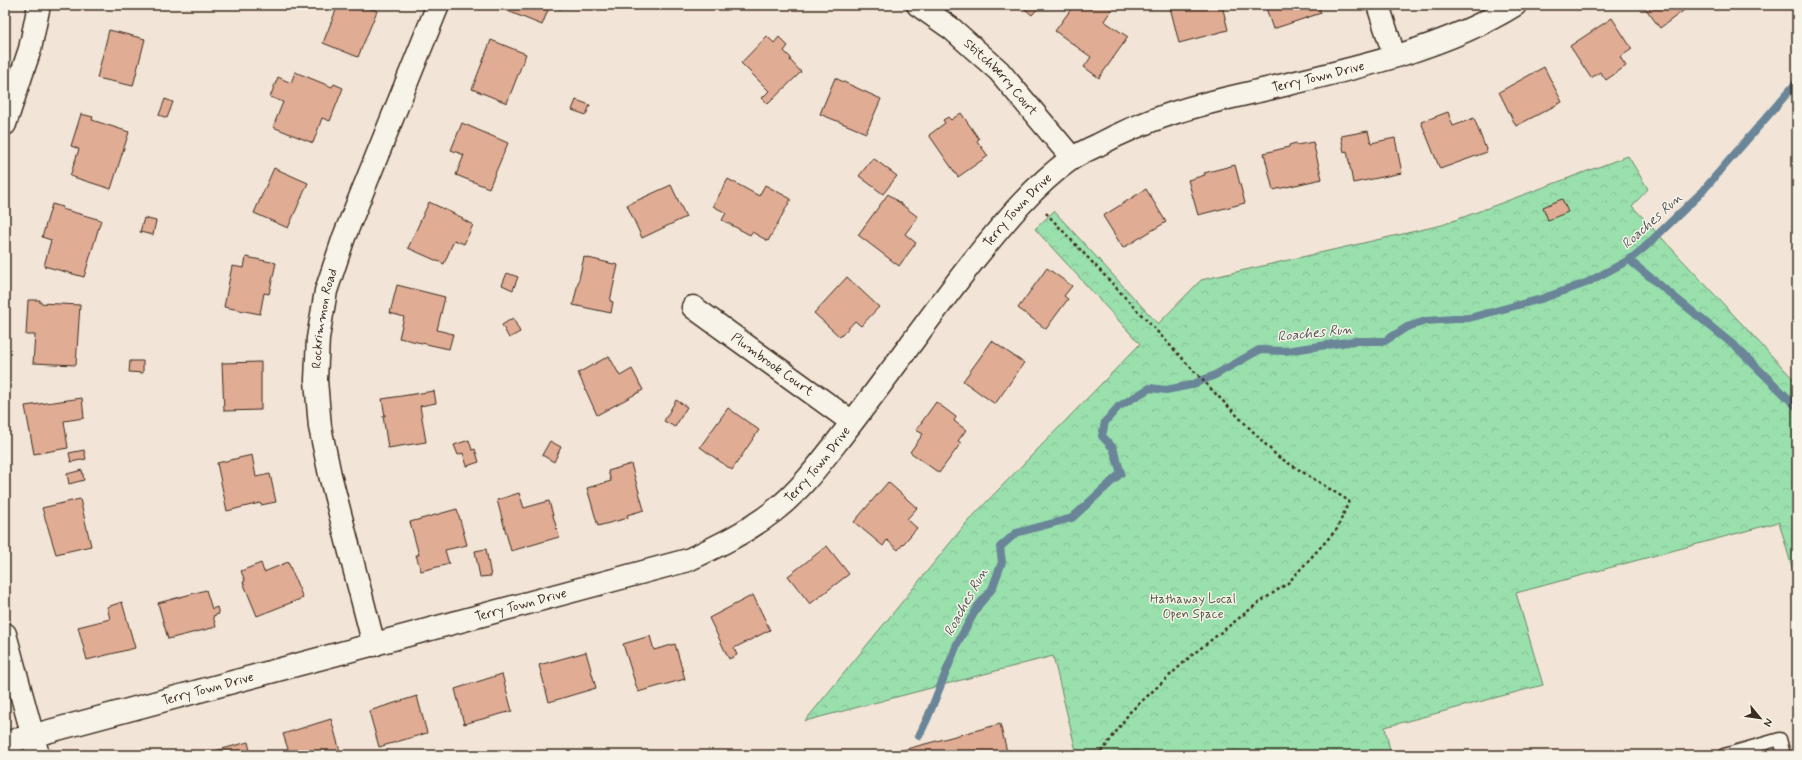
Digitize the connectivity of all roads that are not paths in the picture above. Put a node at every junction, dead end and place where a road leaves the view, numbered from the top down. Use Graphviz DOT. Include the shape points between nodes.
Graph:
graph roads {
  1 [pos="39,5"];
  2 [pos="438,5"];
  3 [pos="918,5"];
  4 [pos="1378,5"];
  5 [pos="1515,5"];
  6 [pos="1394,55"];
  7 [pos="5,124"];
  8 [pos="1072,158"];
  9 [pos="693,307"];
  10 [pos="852,422"];
  11 [pos="5,634"];
  12 [pos="374,645"];
  13 [pos="5,743"];
  14 [pos="35,746"];
  15 [pos="1724,755"];
  16 [pos="1784,755"];
  1 -- 7 [label="street" via="30,49"];
  2 -- 12 [label="street, Rockrimmon Road" via="344,237 326,291 318,338 316,380 320,427"];
  3 -- 8 [label="street, Stitchberry Court" via="952,29 998,71"];
  4 -- 6 [label="street"];
  5 -- 6 [label="street, Terry Town Drive" via="1462,34"];
  6 -- 8 [label="street, Terry Town Drive" via="1339,72 1188,107 1123,132"];
  8 -- 10 [label="street, Terry Town Drive" via="1030,195 998,229 944,297"];
  9 -- 10 [label="street, Plumbrook Court"];
  10 -- 12 [label="street, Terry Town Drive" via="810,476 775,510 735,538 688,560"];
  11 -- 14 [label="street"];
  12 -- 14 [label="street, Terry Town Drive"];
  13 -- 14 [label="street, Terry Town Drive"];
  15 -- 16 [label="lane" via="1780,739"];
}
